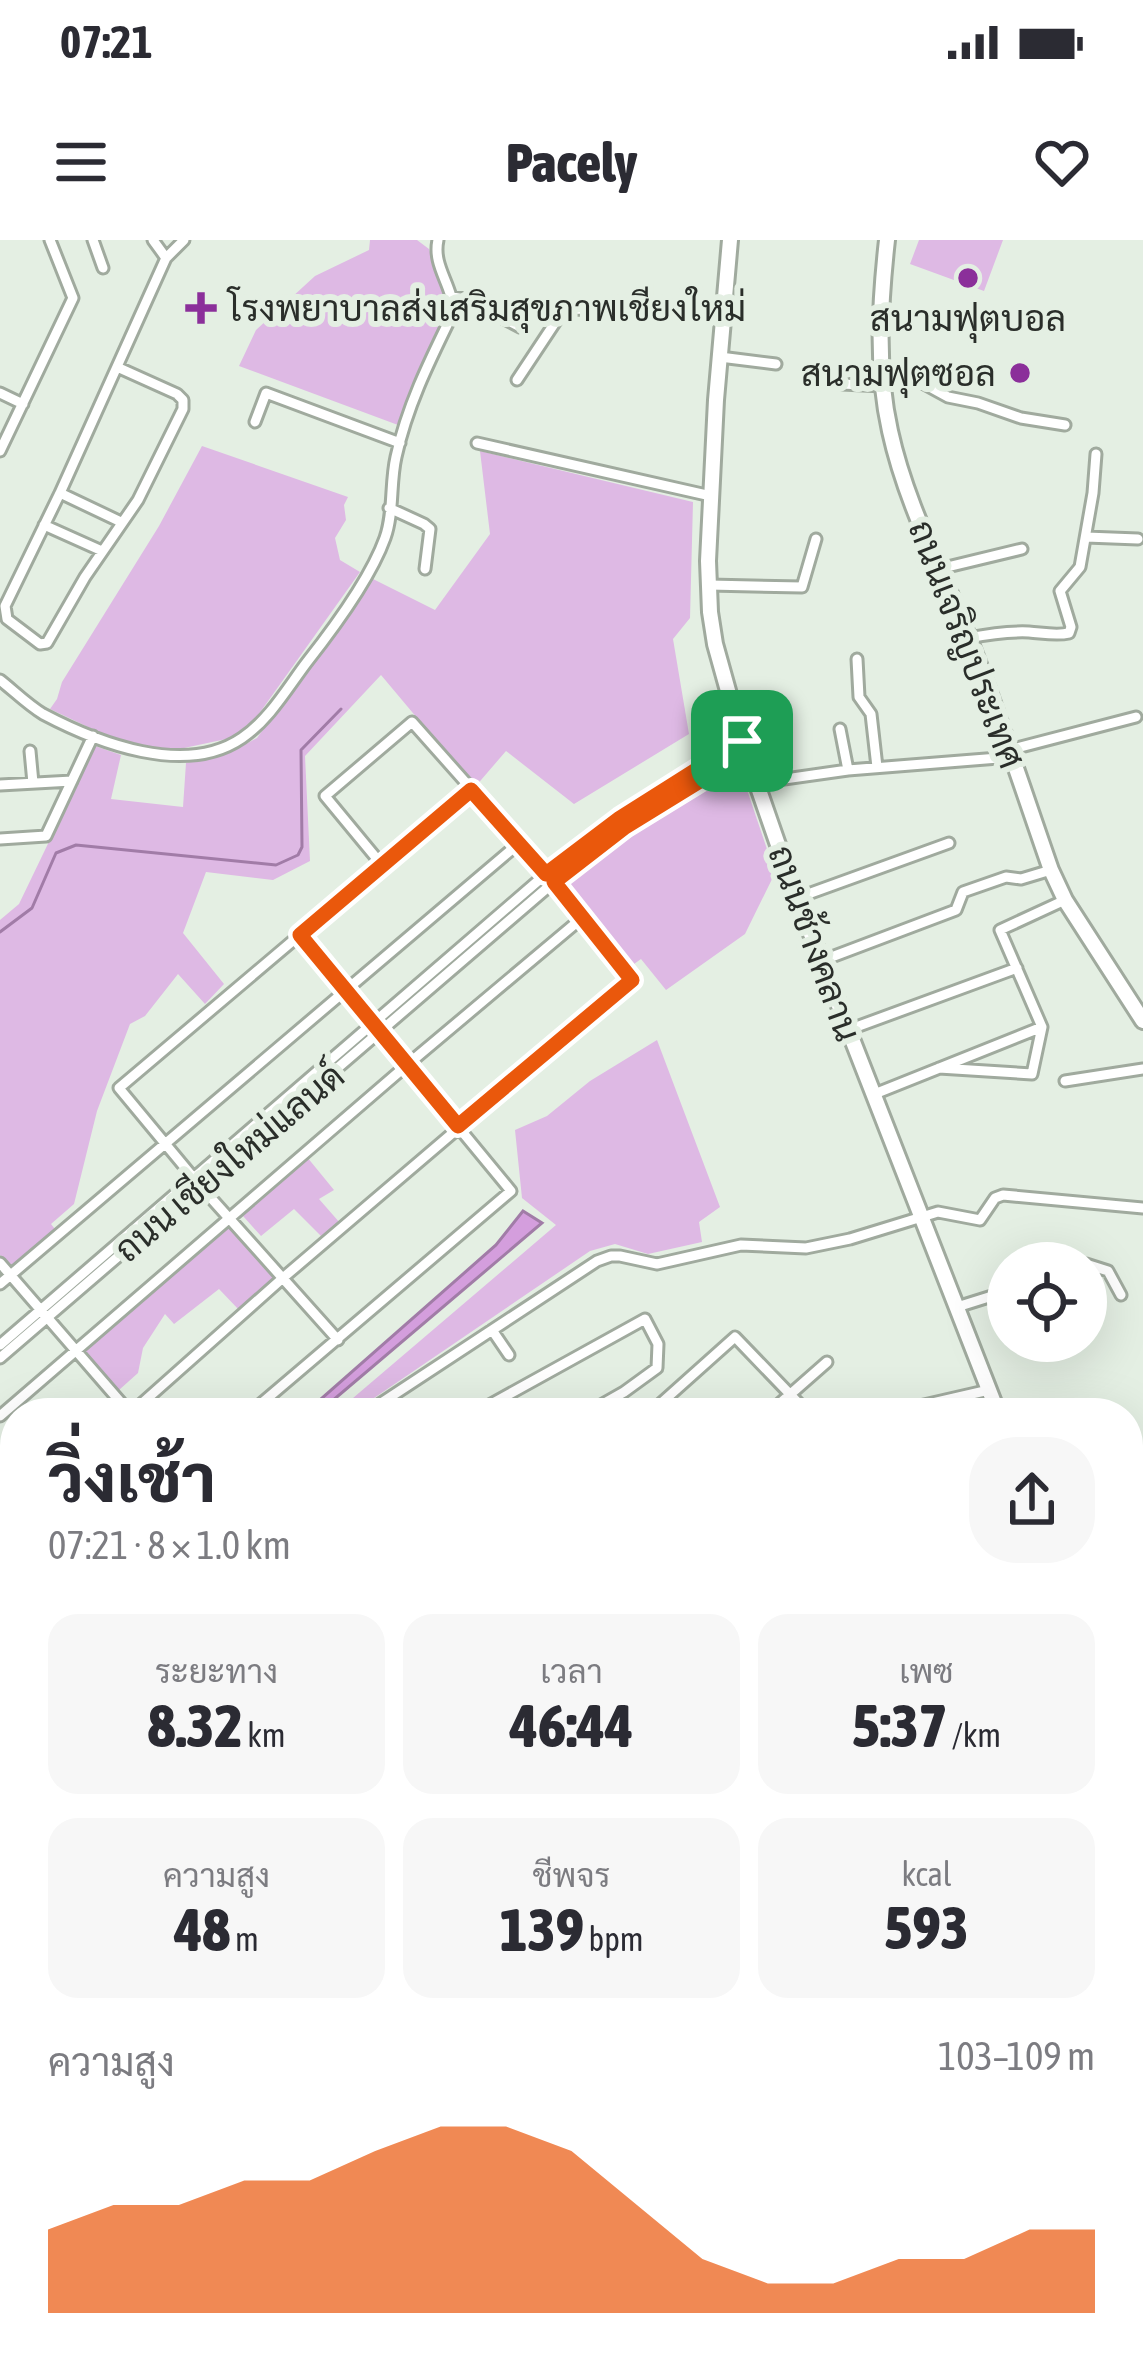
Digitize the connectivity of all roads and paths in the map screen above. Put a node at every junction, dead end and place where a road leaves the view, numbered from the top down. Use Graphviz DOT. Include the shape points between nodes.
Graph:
graph roads {
  1 [pos="50,240"];
  2 [pos="93,240"];
  3 [pos="153,240"];
  4 [pos="184,240"];
  5 [pos="439,240"];
  6 [pos="730,240"];
  7 [pos="887,240"];
  8 [pos="166,258"];
  9 [pos="103,268"];
  10 [pos="452,297"];
  11 [pos="724,310"];
  12 [pos="520,327"];
  13 [pos="720,357"];
  14 [pos="776,364"];
  15 [pos="882,367"];
  16 [pos="117,368"];
  17 [pos="518,380"];
  18 [pos="842,384"];
  19 [pos="884,386"];
  20 [pos="0,393"];
  21 [pos="23,404"];
  22 [pos="255,422"];
  23 [pos="1065,425"];
  24 [pos="400,443"];
  25 [pos="477,443"];
  26 [pos="0,451"];
  27 [pos="1096,454"];
  28 [pos="60,493"];
  29 [pos="712,496"];
  30 [pos="389,508"];
  31 [pos="121,522"];
  32 [pos="44,525"];
  33 [pos="1086,537"];
  34 [pos="816,539"];
  35 [pos="1138,539"];
  36 [pos="1022,549"];
  37 [pos="102,551"];
  38 [pos="425,569"];
  39 [pos="939,569"];
  40 [pos="709,585"];
  41 [pos="968,638"];
  42 [pos="857,659"];
  43 [pos="0,680"];
  44 [pos="1136,717"];
  45 [pos="840,729"];
  46 [pos="93,736"];
  47 [pos="744,747"];
  48 [pos="30,751"];
  49 [pos="1010,753"];
  50 [pos="877,767"];
  51 [pos="848,770"];
  52 [pos="72,781"];
  53 [pos="33,783"];
  54 [pos="757,783"];
  55 [pos="0,785"];
  56 [pos="471,790"];
  57 [pos="0,839"];
  58 [pos="949,843"];
  59 [pos="518,844"];
  60 [pos="382,865"];
  61 [pos="1051,870"];
  62 [pos="550,878"];
  63 [pos="797,898"];
  64 [pos="1065,900"];
  65 [pos="582,918"];
  66 [pos="300,935"];
  67 [pos="821,961"];
  68 [pos="1017,968"];
  69 [pos="346,990"];
  70 [pos="1143,1021"];
  71 [pos="373,1023"];
  72 [pos="1042,1028"];
  73 [pos="848,1030"];
  74 [pos="381,1033"];
  75 [pos="407,1065"];
  76 [pos="939,1068"];
  77 [pos="1143,1069"];
  78 [pos="1066,1082"];
  79 [pos="872,1095"];
  80 [pos="458,1126"];
  81 [pos="167,1145"];
  82 [pos="198,1183"];
  83 [pos="1143,1208"];
  84 [pos="922,1216"];
  85 [pos="230,1218"];
  86 [pos="0,1263"];
  87 [pos="1107,1271"];
  88 [pos="11,1275"];
  89 [pos="284,1276"];
  90 [pos="0,1284"];
  91 [pos="1120,1295"];
  92 [pos="987,1298"];
  93 [pos="957,1307"];
  94 [pos="46,1313"];
  95 [pos="492,1330"];
  96 [pos="338,1340"];
  97 [pos="0,1346"];
  98 [pos="78,1351"];
  99 [pos="508,1354"];
  100 [pos="0,1358"];
  101 [pos="827,1362"];
  102 [pos="989,1390"];
  103 [pos="790,1394"];
  104 [pos="22,1398"];
  105 [pos="117,1398"];
  106 [pos="147,1398"];
  107 [pos="268,1398"];
  108 [pos="389,1398"];
  109 [pos="502,1398"];
  110 [pos="613,1398"];
  111 [pos="667,1398"];
  112 [pos="786,1398"];
  113 [pos="794,1398"];
  114 [pos="954,1398"];
  115 [pos="992,1398"];
  1 -- 21 [label="street" via="73,298"];
  2 -- 9 [label="street"];
  3 -- 8 [label="street"];
  4 -- 8 [label="street"];
  5 -- 10 [label="street" via="436,257"];
  6 -- 11 [label="street, ถนนช้างคลาน"];
  7 -- 15 [label="street, ถนนเจริญประเทศ"];
  8 -- 16 [label="street"];
  10 -- 12 [label="street"];
  10 -- 24 [label="street" via="453,313"];
  11 -- 13 [label="street, ถนนช้างคลาน"];
  11 -- 17 [label="street" via="564,309"];
  13 -- 14 [label="street"];
  13 -- 29 [label="street, ถนนช้างคลาน"];
  15 -- 19 [label="street, ถนนเจริญประเทศ"];
  15 -- 23 [label="street" via="948,397"];
  16 -- 28 [label="street"];
  16 -- 31 [label="street" via="184,404"];
  18 -- 19 [label="street"];
  19 -- 39 [label="street, ถนนเจริญประเทศ" via="904,478"];
  20 -- 21 [label="street"];
  21 -- 26 [label="street"];
  22 -- 24 [label="street" via="266,393"];
  24 -- 30 [label="street"];
  25 -- 29 [label="street"];
  27 -- 33 [label="street"];
  28 -- 31 [label="street"];
  28 -- 32 [label="street"];
  29 -- 40 [label="street, ถนนช้างคลาน"];
  30 -- 38 [label="street" via="430,529"];
  30 -- 46 [label="street" via="376,559 326,638 239,740 169,756"];
  31 -- 37 [label="street"];
  32 -- 37 [label="street"];
  32 -- 37 [label="street" via="5,607 7,619 40,644"];
  33 -- 35 [label="street"];
  33 -- 41 [label="street" via="1079,571 1060,591 1070,633"];
  34 -- 40 [label="street" via="802,586"];
  36 -- 39 [label="street"];
  39 -- 41 [label="street, ถนนเจริญประเทศ"];
  40 -- 47 [label="street, ถนนช้างคลาน" via="715,644"];
  41 -- 49 [label="street, ถนนเจริญประเทศ"];
  42 -- 50 [label="street"];
  43 -- 46 [label="street" via="40,712"];
  44 -- 49 [label="street"];
  45 -- 51 [label="street"];
  46 -- 52 [label="street"];
  47 -- 54 [label="street, ถนนช้างคลาน"];
  47 -- 62 [label="street, ถนน เชียงใหม่แลนด์" via="620,818"];
  48 -- 53 [label="street"];
  49 -- 50 [label="street"];
  49 -- 61 [label="street, ถนนเจริญประเทศ"];
  50 -- 51 [label="street"];
  51 -- 54 [label="street"];
  52 -- 53 [label="street"];
  52 -- 57 [label="street" via="46,836"];
  53 -- 55 [label="street"];
  54 -- 63 [label="street, ถนนช้างคลาน"];
  56 -- 59 [label="street"];
  56 -- 60 [label="street"];
  56 -- 60 [label="street" via="412,722 325,796"];
  58 -- 63 [label="street"];
  59 -- 62 [label="street"];
  59 -- 69 [label="street"];
  60 -- 66 [label="street"];
  61 -- 64 [label="street, ถนนเจริญประเทศ"];
  61 -- 67 [label="street" via="963,892 956,910"];
  62 -- 65 [label="street"];
  62 -- 71 [label="street, ถนน เชียงใหม่แลนด์"];
  62 -- 74 [label="street, ถนน เชียงใหม่แลนด์"];
  63 -- 67 [label="street, ถนนช้างคลาน"];
  64 -- 68 [label="street" via="1000,930"];
  64 -- 70 [label="street, ถนนเจริญประเทศ"];
  65 -- 75 [label="street"];
  65 -- 80 [label="street" via="632,980"];
  66 -- 69 [label="street"];
  66 -- 81 [label="street" via="119,1088"];
  67 -- 73 [label="street, ถนนช้างคลาน"];
  68 -- 72 [label="street"];
  68 -- 73 [label="street"];
  69 -- 71 [label="street"];
  69 -- 81 [label="street"];
  71 -- 74 [label="street"];
  71 -- 82 [label="street, ถนน เชียงใหม่แลนด์"];
  72 -- 76 [label="street"];
  72 -- 76 [label="street" via="1032,1074"];
  73 -- 79 [label="street, ถนนช้างคลาน"];
  74 -- 75 [label="street"];
  74 -- 82 [label="street, ถนน เชียงใหม่แลนด์"];
  75 -- 80 [label="street"];
  75 -- 85 [label="street"];
  76 -- 79 [label="street"];
  77 -- 78 [label="street"];
  79 -- 84 [label="street, ถนนช้างคลาน"];
  80 -- 89 [label="street"];
  80 -- 96 [label="street" via="511,1191"];
  81 -- 82 [label="street"];
  81 -- 88 [label="street"];
  82 -- 85 [label="street"];
  82 -- 94 [label="street, ถนน เชียงใหม่แลนด์"];
  83 -- 84 [label="street" via="1003,1195 980,1220"];
  84 -- 93 [label="street, ถนนช้างคลาน"];
  84 -- 95 [label="street" via="806,1248 741,1244 650,1264 611,1256"];
  85 -- 89 [label="street"];
  85 -- 98 [label="street"];
  86 -- 88 [label="street"];
  87 -- 91 [label="street"];
  88 -- 90 [label="street"];
  88 -- 94 [label="street"];
  89 -- 96 [label="street"];
  89 -- 106 [label="street"];
  92 -- 93 [label="street"];
  93 -- 102 [label="street, ถนนช้างคลาน"];
  94 -- 97 [label="street, ถนน เชียงใหม่แลนด์"];
  94 -- 98 [label="street"];
  94 -- 100 [label="street, ถนน เชียงใหม่แลนด์"];
  95 -- 99 [label="street"];
  95 -- 108 [label="street"];
  96 -- 107 [label="street"];
  98 -- 104 [label="street"];
  98 -- 105 [label="street"];
  101 -- 103 [label="street"];
  102 -- 114 [label="street"];
  102 -- 115 [label="street, ถนนช้างคลาน"];
  103 -- 111 [label="street" via="736,1337"];
  103 -- 112 [label="street"];
  103 -- 113 [label="street"];
  109 -- 110 [label="street" via="644,1318 658,1344 657,1368"];
}
